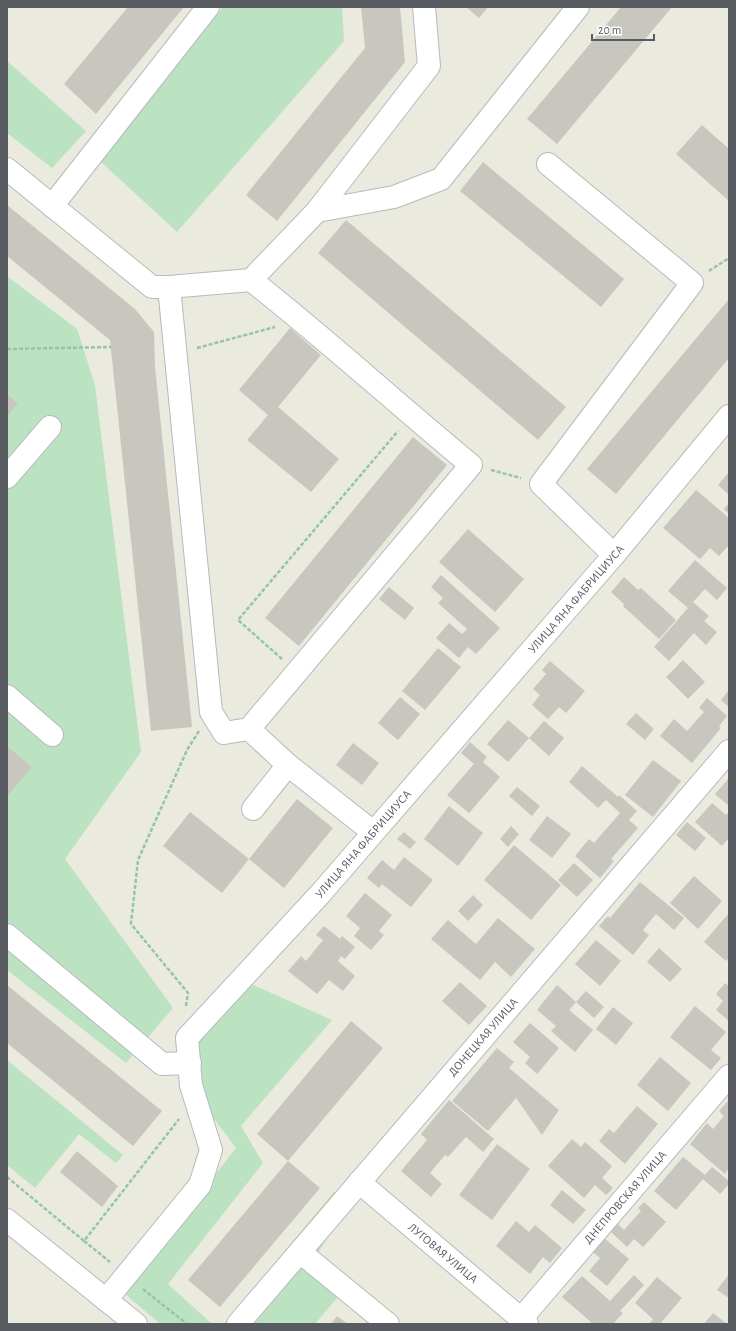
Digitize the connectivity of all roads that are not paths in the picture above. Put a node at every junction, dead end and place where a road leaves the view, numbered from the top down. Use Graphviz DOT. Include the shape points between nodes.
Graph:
graph roads {
  1 [pos="208,7"];
  2 [pos="424,7"];
  3 [pos="578,7"];
  4 [pos="548,164"];
  5 [pos="7,169"];
  6 [pos="52,206"];
  7 [pos="317,211"];
  8 [pos="251,280"];
  9 [pos="169,287"];
  10 [pos="729,416"];
  11 [pos="50,427"];
  12 [pos="7,477"];
  13 [pos="614,555"];
  14 [pos="7,696"];
  15 [pos="249,729"];
  16 [pos="52,735"];
  17 [pos="729,751"];
  18 [pos="288,764"];
  19 [pos="253,809"];
  20 [pos="373,832"];
  21 [pos="7,935"];
  22 [pos="190,1063"];
  23 [pos="729,1076"];
  24 [pos="359,1182"];
  25 [pos="7,1220"];
  26 [pos="300,1252"];
  27 [pos="106,1300"];
  28 [pos="524,1321"];
  29 [pos="136,1324"];
  30 [pos="238,1324"];
  31 [pos="388,1324"];
  1 -- 6 [label="street"];
  2 -- 7 [label="street" via="429,66"];
  3 -- 7 [label="street" via="441,179 394,197"];
  4 -- 13 [label="street" via="692,283 541,484"];
  5 -- 6 [label="street"];
  6 -- 9 [label="street" via="152,287"];
  7 -- 8 [label="street"];
  8 -- 9 [label="street"];
  8 -- 15 [label="street" via="471,465"];
  9 -- 15 [label="street" via="211,712 224,733"];
  10 -- 13 [label="street, УЛИЦА ЯНА ФАБРИЦИУСА"];
  11 -- 12 [label="street"];
  13 -- 20 [label="street, УЛИЦА ЯНА ФАБРИЦИУСА"];
  14 -- 16 [label="street"];
  15 -- 18 [label="street"];
  17 -- 24 [label="street, ДОНЕЦКАЯ УЛИЦА"];
  18 -- 19 [label="street"];
  18 -- 20 [label="street"];
  20 -- 22 [label="street, УЛИЦА ЯНА ФАБРИЦИУСА" via="321,893 187,1038"];
  21 -- 22 [label="street" via="162,1064"];
  22 -- 27 [label="street, УЛИЦА ЯНА ФАБРИЦИУСА" via="192,1085 211,1150 200,1185"];
  23 -- 28 [label="street, ДНЕПРОВСКАЯ УЛИЦА"];
  24 -- 26 [label="street, ДОНЕЦКАЯ УЛИЦА"];
  24 -- 28 [label="street, ЛУГОВАЯ УЛИЦА"];
  25 -- 27 [label="street"];
  26 -- 30 [label="street, ДОНЕЦКАЯ УЛИЦА"];
  26 -- 31 [label="street"];
  27 -- 29 [label="street"];
}
